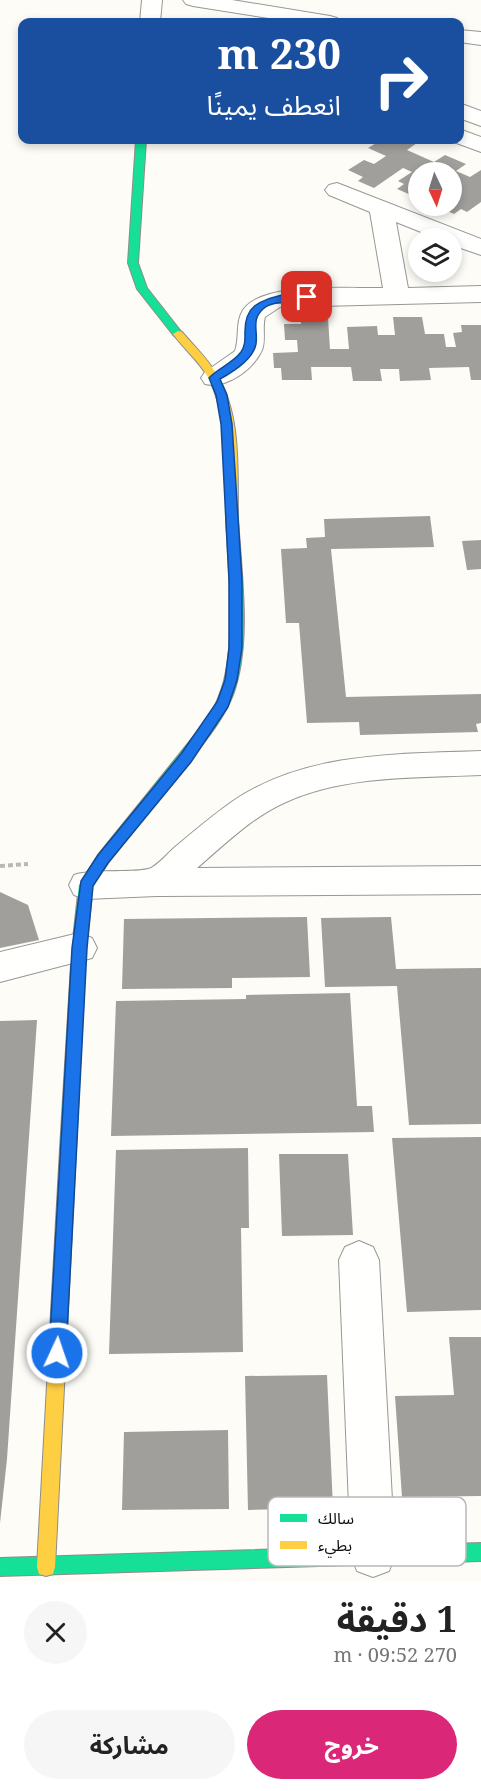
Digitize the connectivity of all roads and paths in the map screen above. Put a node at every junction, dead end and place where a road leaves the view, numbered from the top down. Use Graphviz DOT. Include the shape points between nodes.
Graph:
graph roads {
  1 [pos="152,0"];
  2 [pos="193,0"];
  3 [pos="150,18"];
  4 [pos="305,18"];
  5 [pos="464,36"];
  6 [pos="478,52"];
  7 [pos="464,112"];
  8 [pos="481,119"];
  9 [pos="464,138"];
  10 [pos="141,144"];
  11 [pos="481,145"];
  12 [pos="337,190"];
  13 [pos="381,208"];
  14 [pos="481,248"];
  15 [pos="481,294"];
  16 [pos="397,297"];
  17 [pos="214,378"];
  18 [pos="481,763"];
  19 [pos="28,864"];
  20 [pos="0,866"];
  21 [pos="481,880"];
  22 [pos="158,882"];
  23 [pos="86,885"];
  24 [pos="79,948"];
  25 [pos="0,967"];
  26 [pos="359,1260"];
  27 [pos="370,1497"];
  28 [pos="481,1552"];
  29 [pos="466,1553"];
  30 [pos="268,1560"];
  31 [pos="0,1567"];
  32 [pos="46,1567"];
  1 -- 3 [label="street"];
  2 -- 4 [label="street"];
  5 -- 6 [label="street" via="472,36"];
  7 -- 8 [label="street"];
  9 -- 11 [label="street"];
  10 -- 17 [label="street" via="133,241 136,277"];
  12 -- 13 [label="street"];
  13 -- 14 [label="street"];
  13 -- 16 [label="street"];
  15 -- 16 [label="street"];
  16 -- 17 [label="street" via="286,297 266,303 250,319 248,351"];
  17 -- 23 [label="street" via="226,424 230,475 236,618 231,680 211,724"];
  18 -- 22 [label="street" via="367,769 303,782 246,809"];
  19 -- 20 [label="path"];
  21 -- 22 [label="street"];
  22 -- 23 [label="street"];
  23 -- 24 [label="street"];
  24 -- 25 [label="street"];
  24 -- 32 [label="street"];
  26 -- 27 [label="street"];
  28 -- 29 [label="street"];
  30 -- 32 [label="street"];
  31 -- 32 [label="street"];
}
